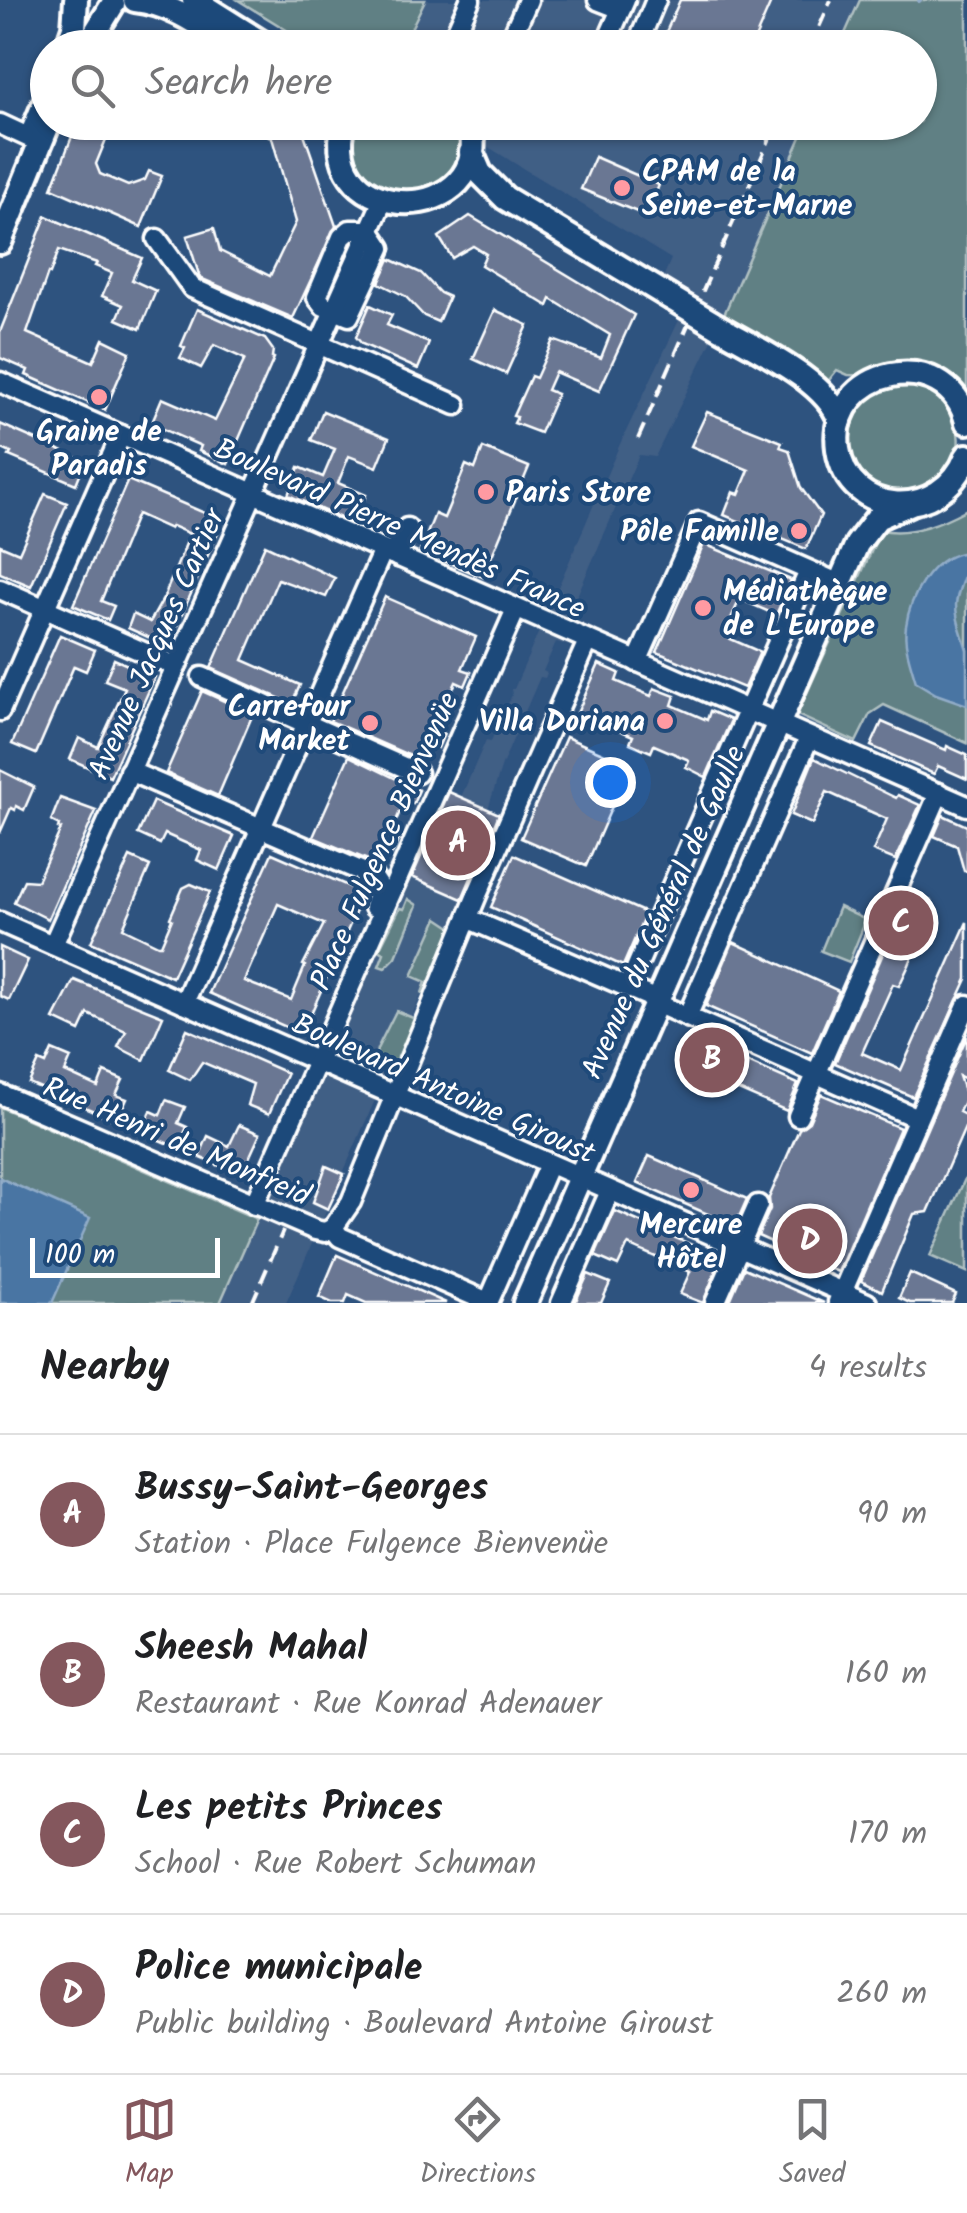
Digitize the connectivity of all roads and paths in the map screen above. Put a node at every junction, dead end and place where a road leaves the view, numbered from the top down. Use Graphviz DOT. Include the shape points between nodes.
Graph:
graph roads {
  1 [pos="76,0"];
  2 [pos="90,0"];
  3 [pos="194,0"];
  4 [pos="470,0"];
  5 [pos="528,0"];
  6 [pos="598,0"];
  7 [pos="656,0"];
  8 [pos="126,2"];
  9 [pos="623,4"];
  10 [pos="73,30"];
  11 [pos="102,30"];
  12 [pos="206,30"];
  13 [pos="242,30"];
  14 [pos="457,30"];
  15 [pos="515,30"];
  16 [pos="612,30"];
  17 [pos="644,30"];
  18 [pos="0,124"];
  19 [pos="30,138"];
  20 [pos="42,140"];
  21 [pos="343,140"];
  22 [pos="471,140"];
  23 [pos="471,152"];
  24 [pos="448,189"];
  25 [pos="505,198"];
  26 [pos="382,200"];
  27 [pos="0,213"];
  28 [pos="158,239"];
  29 [pos="0,242"];
  30 [pos="318,345"];
  31 [pos="806,380"];
  32 [pos="0,382"];
  33 [pos="865,386"];
  34 [pos="456,405"];
  35 [pos="840,421"];
  36 [pos="967,422"];
  37 [pos="121,435"];
  38 [pos="967,456"];
  39 [pos="856,485"];
  40 [pos="967,490"];
  41 [pos="252,492"];
  42 [pos="943,492"];
  43 [pos="909,504"];
  44 [pos="857,544"];
  45 [pos="391,554"];
  46 [pos="810,571"];
  47 [pos="840,584"];
  48 [pos="0,589"];
  49 [pos="45,608"];
  50 [pos="516,609"];
  51 [pos="588,641"];
  52 [pos="500,645"];
  53 [pos="636,662"];
  54 [pos="176,666"];
  55 [pos="202,678"];
  56 [pos="0,711"];
  57 [pos="748,712"];
  58 [pos="307,722"];
  59 [pos="778,725"];
  60 [pos="809,738"];
  61 [pos="130,770"];
  62 [pos="417,773"];
  63 [pos="939,793"];
  64 [pos="967,806"];
  65 [pos="261,828"];
  66 [pos="398,877"];
  67 [pos="469,919"];
  68 [pos="0,922"];
  69 [pos="52,945"];
  70 [pos="628,987"];
  71 [pos="184,1002"];
  72 [pos="657,1002"];
  73 [pos="967,1005"];
  74 [pos="687,1016"];
  75 [pos="313,1059"];
  76 [pos="817,1072"];
  77 [pos="0,1094"];
  78 [pos="394,1096"];
  79 [pos="798,1116"];
  80 [pos="917,1118"];
  81 [pos="549,1164"];
  82 [pos="580,1178"];
  83 [pos="610,1191"];
  84 [pos="758,1204"];
  85 [pos="254,1205"];
  86 [pos="332,1228"];
  87 [pos="740,1247"];
  88 [pos="839,1297"];
  89 [pos="488,1303"];
  90 [pos="525,1303"];
  91 [pos="562,1303"];
  92 [pos="715,1303"];
  93 [pos="867,1303"];
  1 -- 10 [label="main road"];
  2 -- 8 [label="main road"];
  3 -- 13 [label="main road"];
  4 -- 14 [label="street"];
  5 -- 15 [label="street"];
  6 -- 9 [label="street"];
  7 -- 17 [label="street"];
  8 -- 11 [label="main road"];
  8 -- 12 [label="main road" via="170,8"];
  9 -- 16 [label="street"];
  18 -- 19 [label="street"];
  19 -- 27 [label="main road"];
  20 -- 29 [label="main road"];
  21 -- 26 [label="main road" via="355,180"];
  22 -- 23 [label="main road"];
  23 -- 24 [label="main road"];
  23 -- 25 [label="main road" via="480,173"];
  24 -- 25 [label="main road"];
  24 -- 26 [label="main road" via="416,204"];
  25 -- 31 [label="main road, bridge"];
  26 -- 30 [label="street, Avenue Jacques Cartier"];
  28 -- 30 [label="street" via="192,288"];
  30 -- 34 [label="street"];
  30 -- 41 [label="street, Avenue Jacques Cartier"];
  31 -- 33 [label="main road"];
  31 -- 35 [label="main road" via="830,401"];
  32 -- 37 [label="street, Boulevard Pierre Mendès France"];
  33 -- 35 [label="main road"];
  33 -- 36 [label="main road" via="887,375 925,376 956,399"];
  35 -- 39 [label="main road, Avenue du Général de Gaulle" via="838,449"];
  37 -- 41 [label="street, Boulevard Pierre Mendès France"];
  37 -- 49 [label="street"];
  38 -- 42 [label="main road"];
  39 -- 43 [label="main road" via="890,503"];
  39 -- 44 [label="main road, Avenue du Général de Gaulle"];
  40 -- 42 [label="main road, Avenue du Général de Gaulle"];
  41 -- 45 [label="street, Boulevard Pierre Mendès France"];
  41 -- 54 [label="street, Avenue Jacques Cartier"];
  42 -- 43 [label="main road, Avenue du Général de Gaulle"];
  43 -- 44 [label="main road, Avenue du Général de Gaulle" via="877,518"];
  44 -- 47 [label="main road, Avenue du Général de Gaulle"];
  45 -- 50 [label="street, Boulevard Pierre Mendès France"];
  45 -- 58 [label="street"];
  46 -- 47 [label="street"];
  46 -- 53 [label="street" via="699,522"];
  46 -- 57 [label="street, Avenue du Général de Gaulle"];
  47 -- 59 [label="main road, Avenue du Général de Gaulle"];
  48 -- 49 [label="street"];
  49 -- 54 [label="street"];
  49 -- 56 [label="street"];
  50 -- 51 [label="street, Boulevard Pierre Mendès France"];
  50 -- 52 [label="street"];
  51 -- 53 [label="street, Boulevard Pierre Mendès France"];
  51 -- 67 [label="street"];
  52 -- 66 [label="street, Place Fulgence Bienvenüe" via="503,662 450,778 436,787"];
  52 -- 66 [label="street" via="486,654 392,863"];
  53 -- 57 [label="street, Boulevard Pierre Mendès France"];
  54 -- 61 [label="street, Avenue Jacques Cartier"];
  55 -- 58 [label="street"];
  57 -- 59 [label="street, Boulevard Pierre Mendès France"];
  57 -- 70 [label="street, Avenue du Général de Gaulle"];
  58 -- 62 [label="street"];
  58 -- 65 [label="street"];
  59 -- 60 [label="street, Boulevard Pierre Mendès France"];
  59 -- 72 [label="main road, Avenue du Général de Gaulle"];
  60 -- 63 [label="street, Boulevard Pierre Mendès France"];
  60 -- 74 [label="street, Avenue du Général de Gaulle"];
  61 -- 65 [label="street"];
  61 -- 69 [label="street, Avenue Jacques Cartier"];
  63 -- 64 [label="street, Boulevard Pierre Mendès France"];
  63 -- 76 [label="street"];
  65 -- 71 [label="street"];
  65 -- 75 [label="street, Place Fulgence Bienvenüe" via="379,884"];
  66 -- 75 [label="street, Place Fulgence Bienvenüe"];
  67 -- 70 [label="street"];
  67 -- 78 [label="street"];
  68 -- 69 [label="street, Boulevard Antoine Giroust"];
  69 -- 71 [label="street, Boulevard Antoine Giroust"];
  70 -- 72 [label="street"];
  71 -- 75 [label="street, Boulevard Antoine Giroust"];
  72 -- 74 [label="street"];
  72 -- 82 [label="main road, Avenue du Général de Gaulle"];
  73 -- 80 [label="street"];
  74 -- 76 [label="street"];
  75 -- 78 [label="street, Boulevard Antoine Giroust"];
  75 -- 85 [label="street, Place Fulgence Bienvenüe"];
  76 -- 79 [label="street"];
  76 -- 80 [label="street"];
  77 -- 85 [label="street, Rue Henri de Monfreid"];
  78 -- 81 [label="street, Boulevard Antoine Giroust"];
  78 -- 86 [label="street" via="351,1202"];
  80 -- 88 [label="street"];
  81 -- 82 [label="street, Boulevard Antoine Giroust"];
  81 -- 89 [label="street"];
  82 -- 83 [label="street, Boulevard Antoine Giroust"];
  82 -- 90 [label="main road, Avenue du Général de Gaulle"];
  83 -- 87 [label="street, Boulevard Antoine Giroust"];
  83 -- 91 [label="street"];
  84 -- 87 [label="street"];
  85 -- 86 [label="street, Rue Henri de Monfreid" via="315,1230"];
  86 -- 89 [label="street, Rue Henri de Monfreid"];
  87 -- 88 [label="street, Boulevard Antoine Giroust"];
  87 -- 92 [label="street"];
  88 -- 93 [label="street, Boulevard Antoine Giroust"];
}
